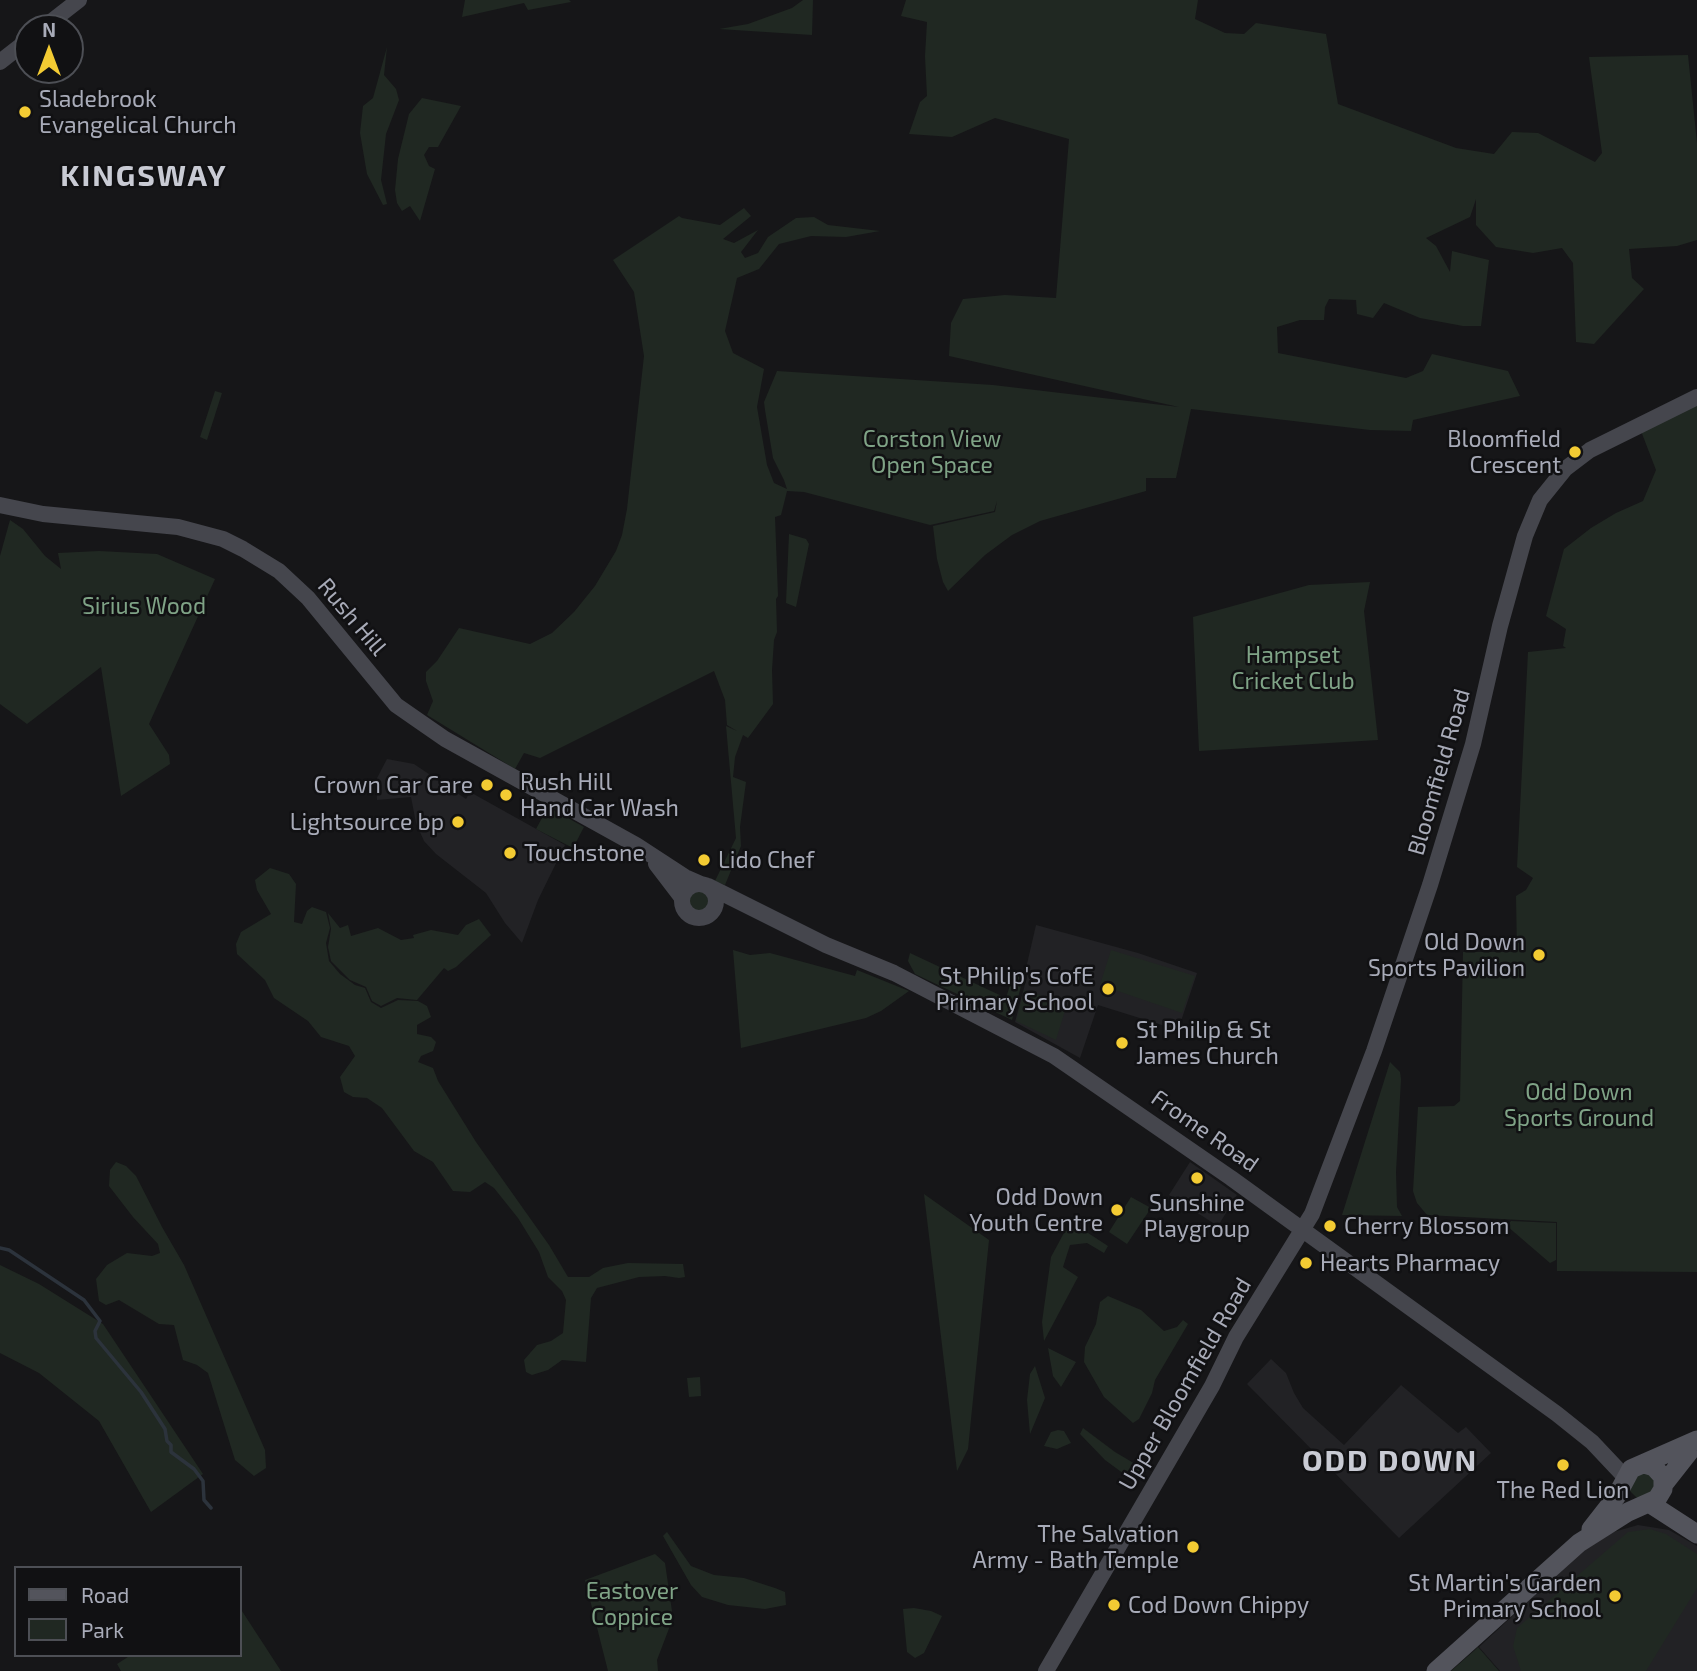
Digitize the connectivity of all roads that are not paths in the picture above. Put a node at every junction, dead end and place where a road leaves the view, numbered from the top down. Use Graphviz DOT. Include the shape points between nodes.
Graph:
graph roads {
  1 [pos="79,0"];
  2 [pos="61,14"];
  3 [pos="14,51"];
  4 [pos="0,62"];
  5 [pos="1697,397"];
  6 [pos="0,505"];
  7 [pos="636,845"];
  8 [pos="705,885"];
  9 [pos="682,898"];
  10 [pos="717,904"];
  11 [pos="759,912"];
  12 [pos="1303,1231"];
  13 [pos="1697,1441"];
  14 [pos="1633,1472"];
  15 [pos="1664,1485"];
  16 [pos="1647,1503"];
  17 [pos="1697,1533"];
  18 [pos="1580,1543"];
  19 [pos="1046,1671"];
  20 [pos="1436,1671"];
  1 -- 2 [label="street"];
  3 -- 4 [label="street"];
  5 -- 12 [label="street, Bloomfield Road" via="1590,450 1565,469 1540,500 1525,536 1474,744 1430,885 1366,1073"];
  6 -- 7 [label="street, Rush Hill" via="43,514 178,527 243,549 279,571 308,598 396,705 445,740"];
  7 -- 8 [label="street, Rush Hill"];
  7 -- 9 [label="street, Rush Hill"];
  8 -- 9 [label="street" via="691,886"];
  8 -- 10 [label="street" via="715,894"];
  8 -- 11 [label="street, Frome Road"];
  9 -- 10 [label="street" via="688,915 698,919 710,915"];
  10 -- 11 [label="street, Frome Road"];
  11 -- 12 [label="street, Frome Road" via="894,973 1054,1056"];
  12 -- 14 [label="street, Frome Road"];
  12 -- 19 [label="street, Upper Bloomfield Road" via="1236,1337"];
  13 -- 14 [label="main road"];
  13 -- 15 [label="main road"];
  14 -- 15 [label="main road" via="1654,1466"];
  14 -- 16 [label="main road" via="1625,1490 1631,1499"];
  14 -- 18 [label="main road"];
  15 -- 16 [label="main road" via="1657,1499"];
  15 -- 17 [label="main road"];
  16 -- 17 [label="main road"];
  16 -- 18 [label="main road"];
  18 -- 20 [label="main road"];
}
